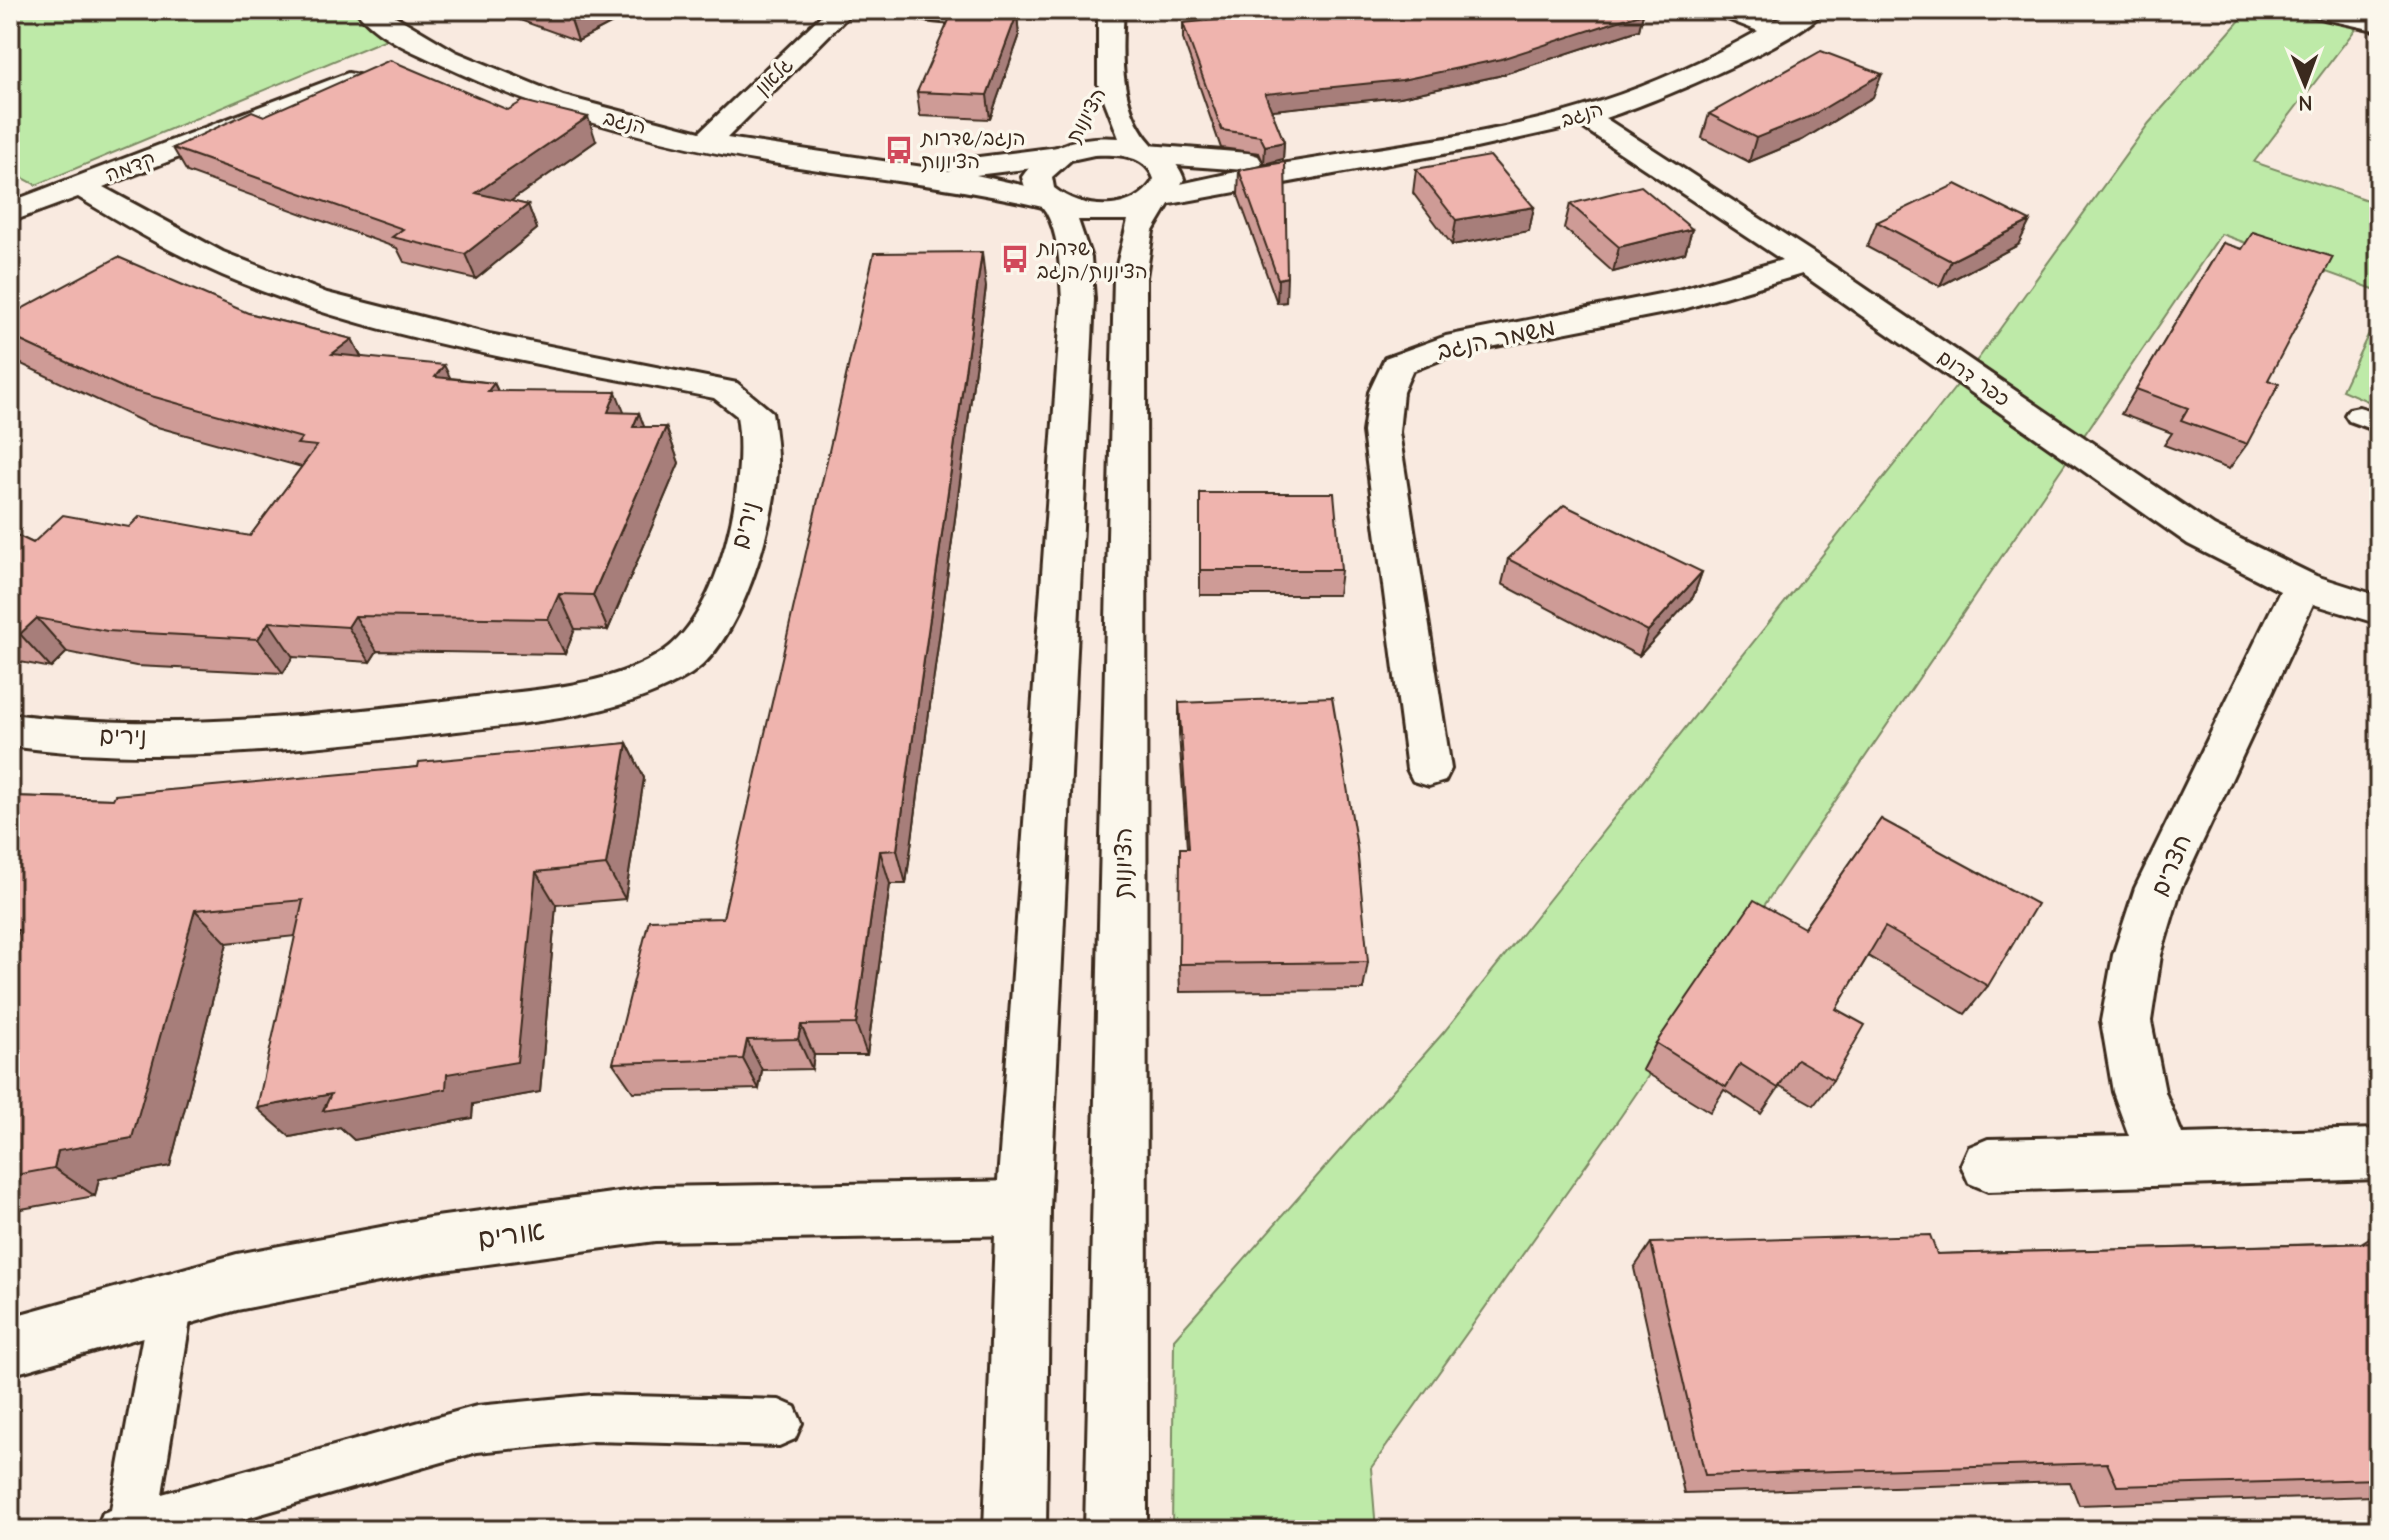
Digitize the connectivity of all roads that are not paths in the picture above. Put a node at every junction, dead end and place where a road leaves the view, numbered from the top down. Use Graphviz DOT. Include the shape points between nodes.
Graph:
graph roads {
  1 [pos="369,10"];
  2 [pos="841,10"];
  3 [pos="911,10"];
  4 [pos="1111,10"];
  5 [pos="1726,10"];
  6 [pos="1811,10"];
  7 [pos="2315,10"];
  8 [pos="972,16"];
  9 [pos="2379,23"];
  10 [pos="1779,30"];
  11 [pos="429,50"];
  12 [pos="400,61"];
  13 [pos="371,72"];
  14 [pos="1107,76"];
  15 [pos="1584,116"];
  16 [pos="706,142"];
  17 [pos="1144,153"];
  18 [pos="1061,154"];
  19 [pos="1334,162"];
  20 [pos="901,171"];
  21 [pos="80,186"];
  22 [pos="1156,199"];
  23 [pos="1053,203"];
  24 [pos="10,213"];
  25 [pos="1807,263"];
  26 [pos="2302,586"];
  27 [pos="2379,610"];
  28 [pos="10,730"];
  29 [pos="1429,769"];
  30 [pos="2379,1154"];
  31 [pos="2165,1160"];
  32 [pos="1988,1165"];
  33 [pos="1023,1208"];
  34 [pos="171,1302"];
  35 [pos="10,1346"];
  36 [pos="779,1423"];
  37 [pos="126,1528"];
  38 [pos="1015,1530"];
  39 [pos="1116,1530"];
  1 -- 11 [label="street, הנגב"];
  2 -- 16 [label="street, גלאון"];
  3 -- 8 [label="street"];
  4 -- 14 [label="street, הציונות"];
  5 -- 10 [label="street"];
  6 -- 10 [label="street, הנגב"];
  7 -- 9 [label="street"];
  10 -- 15 [label="street, הנגב"];
  11 -- 12 [label="street"];
  11 -- 16 [label="street, הנגב" via="581,111"];
  13 -- 21 [label="street, קדמה"];
  14 -- 17 [label="street, הציונות" via="1117,110"];
  14 -- 18 [label="street, הציונות"];
  15 -- 19 [label="street, הנגב"];
  15 -- 25 [label="street, כפר דרום"];
  16 -- 20 [label="street, הנגב"];
  17 -- 18 [label="street, הנגב" via="1107,146"];
  17 -- 19 [label="street, הנגב"];
  17 -- 22 [label="street, הציונות" via="1168,174 1166,188"];
  18 -- 20 [label="street, הנגב" via="982,167"];
  18 -- 23 [label="street, הציונות" via="1037,177 1037,186"];
  19 -- 22 [label="street, הנגב"];
  20 -- 23 [label="street, הנגב" via="993,185"];
  21 -- 24 [label="street, קדמה"];
  21 -- 28 [label="street, נירים" via="181,245 257,279 350,310 450,338 725,390 754,412 758,478 716,620 680,661 619,687 542,704 366,727 206,737"];
  22 -- 23 [label="street, הנגב" via="1113,213 1084,213"];
  22 -- 39 [label="street, הציונות" via="1138,231 1130,277"];
  23 -- 33 [label="street" via="1075,258 1078,299"];
  25 -- 26 [label="street, כפר דרום" via="2201,535"];
  25 -- 29 [label="street, משמר הנגב" via="1680,300 1446,346 1397,365 1386,392 1381,432"];
  26 -- 27 [label="street, כפר דרום"];
  26 -- 31 [label="street, חצרים" via="2158,888 2137,955 2126,1021 2139,1092"];
  30 -- 31 [label="street"];
  31 -- 32 [label="street"];
  33 -- 34 [label="street, אורים" via="655,1214 429,1245 237,1282"];
  33 -- 38 [label="street"];
  34 -- 35 [label="street, אורים"];
  34 -- 37 [label="lane"];
  36 -- 37 [label="lane" via="592,1418 477,1429"];
}
